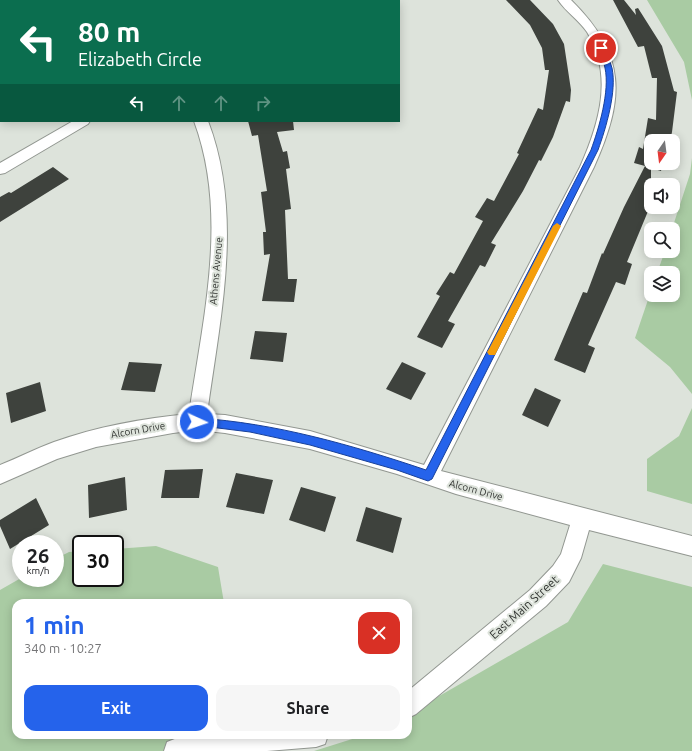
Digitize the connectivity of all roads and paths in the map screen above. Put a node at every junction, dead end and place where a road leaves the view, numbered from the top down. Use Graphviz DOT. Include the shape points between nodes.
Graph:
graph roads {
  1 [pos="564,0"];
  2 [pos="81,122"];
  3 [pos="201,122"];
  4 [pos="0,169"];
  5 [pos="197,422"];
  6 [pos="0,474"];
  7 [pos="428,476"];
  8 [pos="582,518"];
  9 [pos="692,546"];
  10 [pos="412,703"];
  11 [pos="266,739"];
  12 [pos="176,751"];
  1 -- 7 [label="street" via="592,31 608,68 610,83 603,126 587,167"];
  2 -- 4 [label="street"];
  3 -- 5 [label="street, Athens Avenue" via="216,178 220,245"];
  5 -- 6 [label="street, Alcorn Drive" via="96,438 54,451"];
  5 -- 7 [label="street, Alcorn Drive" via="225,424 310,440"];
  7 -- 8 [label="street, Alcorn Drive"];
  8 -- 9 [label="street"];
  8 -- 10 [label="street, East Main Street" via="570,558 561,574 538,598"];
  11 -- 12 [label="street" via="190,745"];
}
